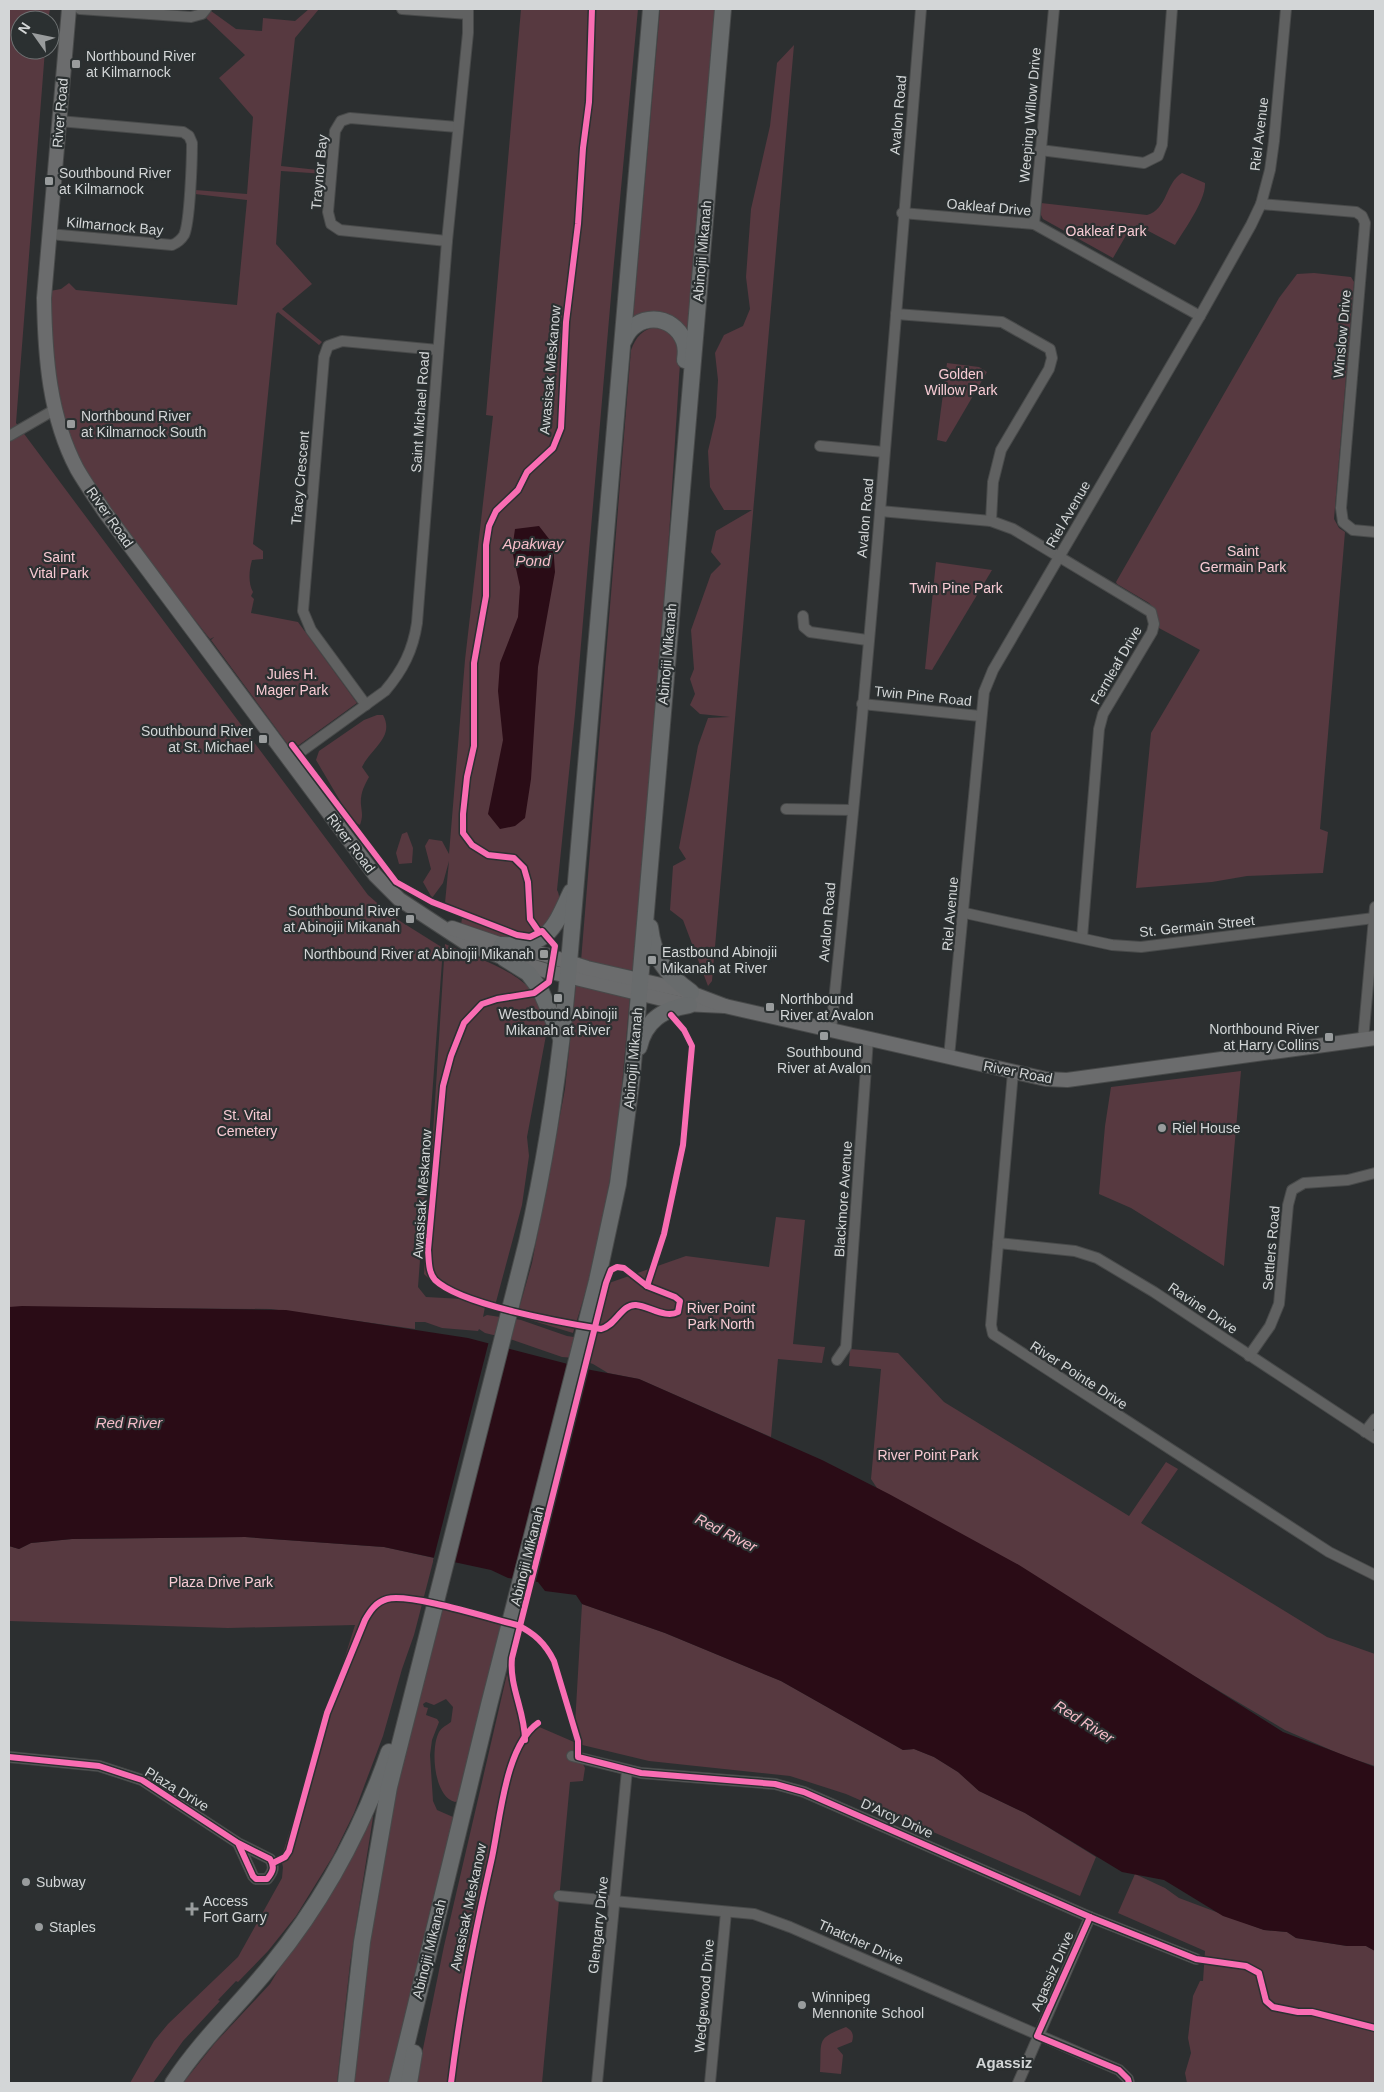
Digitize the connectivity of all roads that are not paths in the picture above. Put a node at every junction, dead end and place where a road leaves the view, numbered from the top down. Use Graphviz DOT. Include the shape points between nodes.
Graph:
graph roads {
  1 [pos="69,9"];
  2 [pos="80,9"];
  3 [pos="206,9"];
  4 [pos="402,9"];
  5 [pos="651,9"];
  6 [pos="724,9"];
  7 [pos="922,9"];
  8 [pos="1054,9"];
  9 [pos="1172,9"];
  10 [pos="1286,9"];
  11 [pos="468,11"];
  12 [pos="59,121"];
  13 [pos="457,127"];
  14 [pos="1040,150"];
  15 [pos="1261,204"];
  16 [pos="902,213"];
  17 [pos="1034,224"];
  18 [pos="49,234"];
  19 [pos="447,241"];
  20 [pos="896,314"];
  21 [pos="1200,316"];
  22 [pos="622,345"];
  23 [pos="438,350"];
  24 [pos="54,410"];
  25 [pos="9,436"];
  26 [pos="820,446"];
  27 [pos="884,452"];
  28 [pos="682,487"];
  29 [pos="880,511"];
  30 [pos="991,520"];
  31 [pos="1375,532"];
  32 [pos="1060,556"];
  33 [pos="803,616"];
  34 [pos="867,640"];
  35 [pos="862,704"];
  36 [pos="366,705"];
  37 [pos="980,716"];
  38 [pos="288,761"];
  39 [pos="786,809"];
  40 [pos="852,810"];
  41 [pos="576,881"];
  42 [pos="646,902"];
  43 [pos="1375,907"];
  44 [pos="965,913"];
  45 [pos="1374,918"];
  46 [pos="1082,938"];
  47 [pos="503,952"];
  48 [pos="568,969"];
  49 [pos="639,986"];
  50 [pos="690,998"];
  51 [pos="831,1030"];
  52 [pos="868,1039"];
  53 [pos="1369,1039"];
  54 [pos="562,1040"];
  55 [pos="949,1057"];
  56 [pos="1013,1072"];
  57 [pos="632,1076"];
  58 [pos="1375,1173"];
  59 [pos="998,1243"];
  60 [pos="1249,1356"];
  61 [pos="837,1360"];
  62 [pos="1375,1419"];
  63 [pos="1365,1432"];
  64 [pos="1375,1438"];
  65 [pos="1375,1575"];
  66 [pos="421,1660"];
  67 [pos="572,1756"];
  68 [pos="9,1757"];
  69 [pos="627,1770"];
  70 [pos="238,1843"];
  71 [pos="559,1896"];
  72 [pos="615,1901"];
  73 [pos="726,1912"];
  74 [pos="1090,1917"];
  75 [pos="436,1919"];
  76 [pos="1196,1959"];
  77 [pos="1038,2036"];
  78 [pos="173,2083"];
  79 [pos="346,2083"];
  80 [pos="397,2083"];
  81 [pos="409,2083"];
  82 [pos="596,2083"];
  83 [pos="710,2083"];
  84 [pos="1018,2083"];
  85 [pos="1129,2083"];
  1 -- 12 [label="street, River Road"];
  2 -- 3 [label="street" via="191,17 202,14"];
  4 -- 11 [label="street"];
  5 -- 22 [label="main road"];
  6 -- 28 [label="main road, Abinojii Mikanah"];
  7 -- 16 [label="street, Avalon Road"];
  8 -- 14 [label="street, Weeping Willow Drive"];
  9 -- 14 [label="street" via="1162,145 1158,156 1144,163"];
  10 -- 15 [label="street, Riel Avenue" via="1274,141"];
  11 -- 13 [label="street, Saint Michael Road"];
  12 -- 18 [label="street, River Road"];
  12 -- 18 [label="street, Kilmarnock Bay" via="183,132 189,136 192,144 186,230 172,245"];
  13 -- 19 [label="street, Saint Michael Road"];
  13 -- 19 [label="street, Traynor Bay" via="350,118 341,121 335,131 328,212 331,224 340,230"];
  14 -- 17 [label="street, Weeping Willow Drive"];
  15 -- 21 [label="street, Riel Avenue"];
  15 -- 31 [label="street, Winslow Drive" via="1356,212 1366,223 1341,508 1342,522 1353,530"];
  16 -- 17 [label="street, Oakleaf Drive"];
  16 -- 20 [label="street, Avalon Road"];
  17 -- 21 [label="street, Oakleaf Drive"];
  18 -- 24 [label="street, River Road" via="44,298 45,345"];
  19 -- 23 [label="street, Saint Michael Road"];
  20 -- 27 [label="street, Avalon Road"];
  20 -- 30 [label="street" via="1002,322 1050,349 1049,369 1001,450 993,482"];
  21 -- 32 [label="street, Riel Avenue"];
  22 -- 28 [label="main road" via="633,325 647,320 668,324 684,340"];
  22 -- 41 [label="main road"];
  23 -- 36 [label="street, Saint Michael Road" via="415,637 396,678"];
  23 -- 36 [label="street, Tracy Crescent" via="342,341 328,346 324,357 303,611 311,630"];
  24 -- 25 [label="street"];
  24 -- 38 [label="street, River Road" via="77,469 104,511"];
  26 -- 27 [label="street"];
  27 -- 29 [label="street, Avalon Road"];
  28 -- 42 [label="main road, Abinojii Mikanah"];
  29 -- 30 [label="street, Fernleaf Drive"];
  29 -- 34 [label="street, Avalon Road"];
  30 -- 32 [label="street, Fernleaf Drive"];
  32 -- 37 [label="street, Riel Avenue" via="993,670 984,692"];
  32 -- 46 [label="street, Fernleaf Drive" via="1145,606 1154,618 1152,632 1103,714 1098,729"];
  33 -- 34 [label="street" via="804,627 810,632"];
  34 -- 35 [label="street, Avalon Road"];
  35 -- 37 [label="street, Twin Pine Road"];
  35 -- 40 [label="street, Avalon Road"];
  36 -- 38 [label="street, Saint Michael Road"];
  37 -- 44 [label="street, Riel Avenue"];
  38 -- 47 [label="street, River Road" via="375,875 399,899 438,923"];
  39 -- 40 [label="street"];
  40 -- 51 [label="street, Avalon Road"];
  41 -- 47 [label="main road" via="556,924 546,936"];
  41 -- 48 [label="main road"];
  42 -- 49 [label="main road, Abinojii Mikanah"];
  42 -- 50 [label="main road" via="653,946 659,961"];
  43 -- 45 [label="street"];
  44 -- 46 [label="street, St. Germain Street"];
  44 -- 55 [label="street, Riel Avenue"];
  45 -- 46 [label="street, St. Germain Street" via="1141,947"];
  45 -- 53 [label="street"];
  47 -- 48 [label="street, River Road"];
  47 -- 54 [label="main road" via="528,973 540,989"];
  48 -- 49 [label="street, River Road"];
  48 -- 54 [label="main road"];
  49 -- 50 [label="street, River Road"];
  49 -- 57 [label="main road, Abinojii Mikanah"];
  50 -- 51 [label="street, River Road"];
  50 -- 57 [label="main road" via="665,1011 646,1028"];
  51 -- 52 [label="street, River Road"];
  52 -- 55 [label="street, River Road"];
  52 -- 61 [label="street, Blackmore Avenue" via="846,1347"];
  53 -- 56 [label="street, River Road" via="1067,1080"];
  54 -- 66 [label="main road" via="543,1164 522,1263"];
  55 -- 56 [label="street, River Road"];
  56 -- 59 [label="street, River Pointe Drive"];
  57 -- 75 [label="main road, Abinojii Mikanah" via="618,1184 597,1280"];
  58 -- 60 [label="street, Settlers Road" via="1348,1180 1304,1183 1292,1190 1279,1304 1270,1326"];
  59 -- 60 [label="street, Ravine Drive" via="1075,1251 1097,1258"];
  59 -- 65 [label="street, River Pointe Drive" via="991,1325 998,1340 1329,1552"];
  60 -- 63 [label="street, Ravine Drive"];
  62 -- 63 [label="street"];
  63 -- 64 [label="street, Ravine Drive"];
  66 -- 78 [label="main road" via="377,1785 336,1870 287,1945 191,2057"];
  66 -- 79 [label="main road" via="375,1858"];
  67 -- 69 [label="street, D'Arcy Drive"];
  68 -- 70 [label="street, Plaza Drive" via="99,1766 142,1780"];
  69 -- 72 [label="street, Glengarry Drive"];
  69 -- 74 [label="street, D'Arcy Drive" via="775,1784 804,1792"];
  71 -- 72 [label="street, Thatcher Drive"];
  72 -- 73 [label="street, Thatcher Drive"];
  72 -- 82 [label="street, Glengarry Drive"];
  73 -- 77 [label="street, Thatcher Drive" via="754,1914 790,1927"];
  73 -- 83 [label="street, Wedgewood Drive"];
  74 -- 76 [label="street, D'Arcy Drive"];
  74 -- 77 [label="street, Agassiz Drive"];
  75 -- 80 [label="main road, Abinojii Mikanah"];
  75 -- 81 [label="main road"];
  77 -- 84 [label="street, Agassiz Drive"];
  77 -- 85 [label="street, Thatcher Drive" via="1119,2070"];
}
